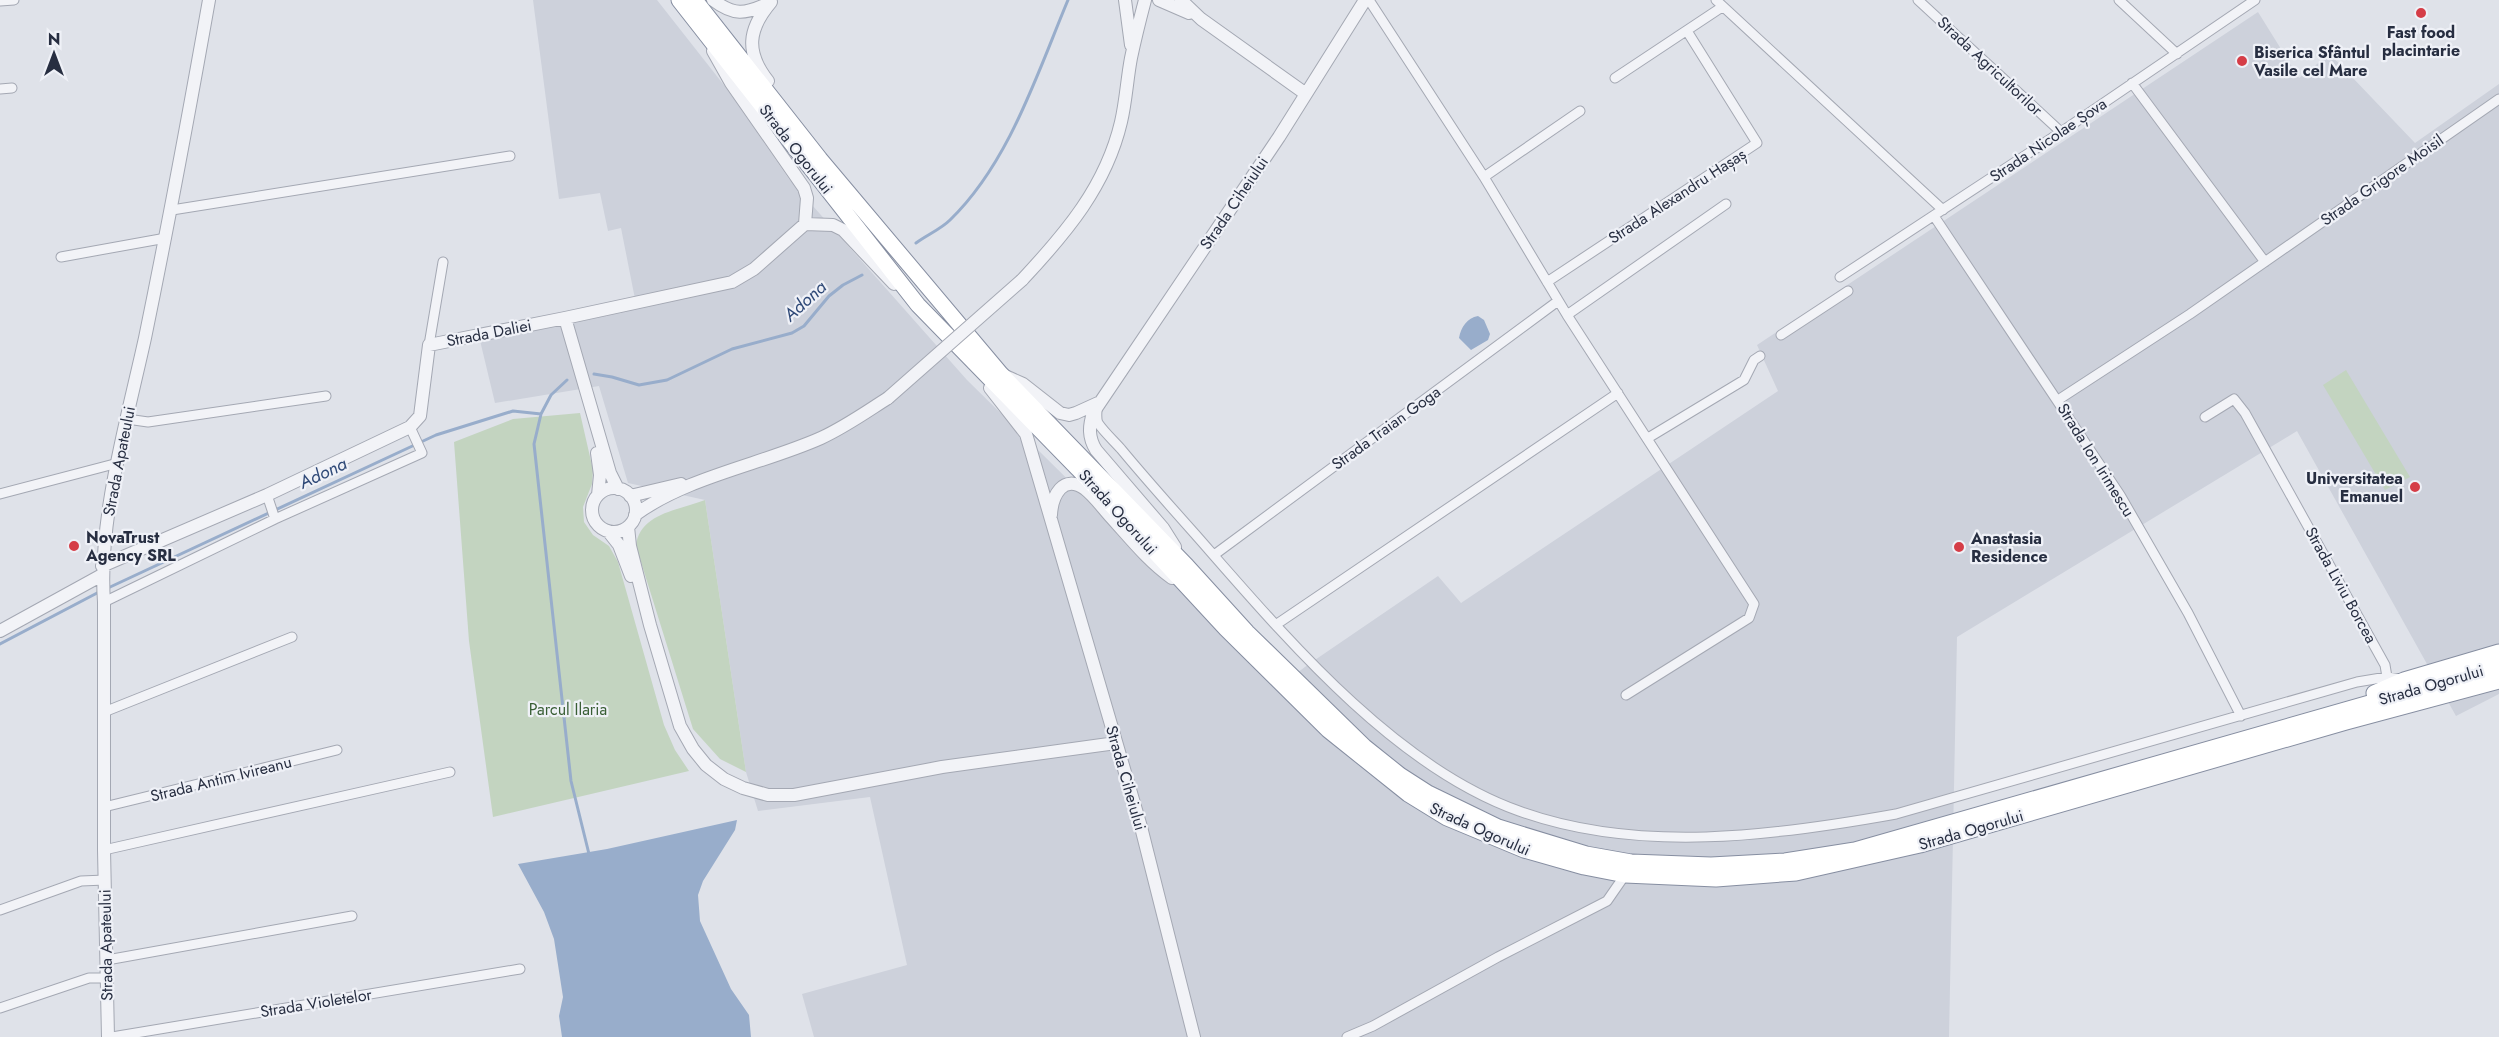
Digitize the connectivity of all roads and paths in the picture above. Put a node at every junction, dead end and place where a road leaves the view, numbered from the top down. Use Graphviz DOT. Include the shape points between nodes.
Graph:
graph roads {
  1 [pos="14,0"];
  2 [pos="209,0"];
  3 [pos="680,0"];
  4 [pos="695,0"];
  5 [pos="713,0"];
  6 [pos="1125,0"];
  7 [pos="1137,0"];
  8 [pos="1144,0"];
  9 [pos="1159,0"];
  10 [pos="1181,0"];
  11 [pos="1367,0"];
  12 [pos="1918,0"];
  13 [pos="2119,0"];
  14 [pos="2255,0"];
  15 [pos="0,1"];
  16 [pos="774,1"];
  17 [pos="1719,3"];
  18 [pos="1201,19"];
  19 [pos="1687,31"];
  20 [pos="706,33"];
  21 [pos="2177,54"];
  22 [pos="1131,58"];
  23 [pos="1615,78"];
  24 [pos="2132,83"];
  25 [pos="12,88"];
  26 [pos="0,89"];
  27 [pos="1306,94"];
  28 [pos="2499,99"];
  29 [pos="1580,111"];
  30 [pos="2061,132"];
  31 [pos="510,156"];
  32 [pos="820,159"];
  33 [pos="1484,177"];
  34 [pos="1726,204"];
  35 [pos="172,210"];
  36 [pos="1938,213"];
  37 [pos="805,224"];
  38 [pos="166,238"];
  39 [pos="61,256"];
  40 [pos="443,262"];
  41 [pos="2265,262"];
  42 [pos="1840,277"];
  43 [pos="1547,282"];
  44 [pos="1848,291"];
  45 [pos="1558,301"];
  46 [pos="918,305"];
  47 [pos="1567,315"];
  48 [pos="565,318"];
  49 [pos="1781,335"];
  50 [pos="429,345"];
  51 [pos="960,349"];
  52 [pos="1760,356"];
  53 [pos="1001,374"];
  54 [pos="1618,393"];
  55 [pos="326,396"];
  56 [pos="2058,400"];
  57 [pos="1098,403"];
  58 [pos="590,411"];
  59 [pos="2205,417"];
  60 [pos="127,419"];
  61 [pos="410,427"];
  62 [pos="1648,438"];
  63 [pos="118,463"];
  64 [pos="723,473"];
  65 [pos="618,489"];
  66 [pos="0,494"];
  67 [pos="267,495"];
  68 [pos="598,495"];
  69 [pos="630,496"];
  70 [pos="635,516"];
  71 [pos="275,519"];
  72 [pos="1051,522"];
  73 [pos="628,527"];
  74 [pos="608,531"];
  75 [pos="1214,555"];
  76 [pos="1187,566"];
  77 [pos="102,570"];
  78 [pos="1188,589"];
  79 [pos="104,602"];
  80 [pos="1276,624"];
  81 [pos="650,625"];
  82 [pos="0,631"];
  83 [pos="292,637"];
  84 [pos="2499,652"];
  85 [pos="2499,666"];
  86 [pos="2387,677"];
  87 [pos="2404,680"];
  88 [pos="2499,681"];
  89 [pos="2499,692"];
  90 [pos="1626,695"];
  91 [pos="2409,706"];
  92 [pos="104,712"];
  93 [pos="2241,716"];
  94 [pos="2316,719"];
  95 [pos="1116,743"];
  96 [pos="337,750"];
  97 [pos="450,772"];
  98 [pos="104,807"];
  99 [pos="104,850"];
  100 [pos="1625,875"];
  101 [pos="105,880"];
  102 [pos="0,910"];
  103 [pos="352,916"];
  104 [pos="107,960"];
  105 [pos="520,969"];
  106 [pos="108,978"];
  107 [pos="0,1008"];
  108 [pos="110,1037"];
  109 [pos="1194,1037"];
  110 [pos="1347,1037"];
  1 -- 15 [label="street"];
  2 -- 35 [label="street, Strada Apateului"];
  3 -- 20 [label="highway, Strada Ogorului"];
  4 -- 32 [label="highway, Strada Ogorului"];
  5 -- 16 [label="street" via="738,12 749,12"];
  6 -- 22 [label="street"];
  7 -- 8 [label="street"];
  8 -- 22 [label="street"];
  9 -- 18 [label="street"];
  10 -- 18 [label="street"];
  11 -- 27 [label="street, Strada Ciheiului"];
  11 -- 33 [label="street"];
  12 -- 30 [label="street, Strada Agricultorilor"];
  13 -- 21 [label="street"];
  14 -- 21 [label="street, Strada Nicolae Șova"];
  16 -- 32 [label="street" via="756,24 751,43 753,54 759,70"];
  17 -- 19 [label="street"];
  17 -- 36 [label="street"];
  18 -- 27 [label="street"];
  19 -- 23 [label="street"];
  19 -- 43 [label="street, Strada Alexandru Hașaș" via="1757,143"];
  20 -- 37 [label="street" via="726,75 804,188"];
  20 -- 46 [label="highway, Strada Ogorului"];
  21 -- 24 [label="street, Strada Nicolae Șova"];
  22 -- 64 [label="street, bridge" via="1121,123 1096,186 1060,240 1022,280 888,398 857,419 821,438"];
  24 -- 30 [label="street, Strada Nicolae Șova"];
  24 -- 41 [label="street"];
  25 -- 26 [label="street"];
  27 -- 57 [label="street, Strada Ciheiului"];
  28 -- 41 [label="street, Strada Grigore Moisil"];
  29 -- 33 [label="street"];
  30 -- 36 [label="street, Strada Nicolae Șova"];
  31 -- 35 [label="street"];
  32 -- 53 [label="highway, Strada Ogorului"];
  33 -- 43 [label="street"];
  34 -- 47 [label="street"];
  35 -- 38 [label="street, Strada Apateului"];
  36 -- 42 [label="street, Strada Nicolae Șova"];
  36 -- 56 [label="street, Strada Ion Irimescu"];
  37 -- 46 [label="street" via="833,225 843,230"];
  37 -- 48 [label="street, Strada Daliei" via="754,269 732,282"];
  38 -- 39 [label="street"];
  38 -- 60 [label="street, Strada Apateului"];
  40 -- 50 [label="street"];
  41 -- 56 [label="street, Strada Grigore Moisil"];
  43 -- 45 [label="street"];
  44 -- 49 [label="street"];
  45 -- 47 [label="street"];
  45 -- 75 [label="street, Strada Traian Goga"];
  46 -- 51 [label="highway, Strada Ogorului"];
  47 -- 54 [label="street"];
  48 -- 50 [label="street, Strada Daliei"];
  48 -- 58 [label="street"];
  50 -- 61 [label="street, Strada Daliei" via="420,416"];
  51 -- 72 [label="street, Strada Ciheiului" via="1026,434"];
  51 -- 78 [label="highway, Strada Ogorului"];
  52 -- 62 [label="street" via="1744,380"];
  53 -- 57 [label="street" via="1023,384 1060,413 1077,413"];
  53 -- 76 [label="highway, Strada Ogorului"];
  54 -- 62 [label="street"];
  54 -- 80 [label="street"];
  55 -- 60 [label="street" via="148,422"];
  56 -- 93 [label="street, Strada Ion Irimescu" via="2120,495"];
  57 -- 75 [label="street" via="1098,423"];
  57 -- 76 [label="street, Strada Ciheiului" via="1090,423 1092,444 1163,528"];
  58 -- 65 [label="street"];
  58 -- 68 [label="street" via="600,475"];
  59 -- 86 [label="street, Strada Liviu Borcea" via="2234,399 2246,413 2385,665"];
  60 -- 63 [label="street, Strada Apateului"];
  61 -- 67 [label="street"];
  61 -- 71 [label="street" via="422,453"];
  62 -- 90 [label="street" via="1754,604 1749,618"];
  63 -- 66 [label="street"];
  63 -- 77 [label="street, Strada Apateului"];
  64 -- 69 [label="street"];
  64 -- 70 [label="street" via="650,505"];
  65 -- 68 [label="street"];
  65 -- 69 [label="street"];
  67 -- 71 [label="street"];
  67 -- 77 [label="street"];
  68 -- 74 [label="street" via="593,516"];
  69 -- 70 [label="street"];
  70 -- 73 [label="street"];
  71 -- 79 [label="street"];
  72 -- 78 [label="street, Strada Ciheiului" via="1054,494 1068,485 1084,489 1144,555"];
  72 -- 95 [label="street, Strada Ciheiului"];
  73 -- 74 [label="street"];
  73 -- 81 [label="street"];
  74 -- 81 [label="street" via="619,545"];
  75 -- 80 [label="street"];
  76 -- 94 [label="highway, Strada Ogorului" via="1365,747 1428,793 1497,827 1586,854 1631,862 1712,865 1785,861 1855,850"];
  77 -- 79 [label="street, Strada Apateului"];
  77 -- 82 [label="street"];
  78 -- 100 [label="highway, Strada Ogorului" via="1328,730 1408,794 1447,818 1524,850"];
  79 -- 92 [label="street, Strada Apateului"];
  80 -- 93 [label="street" via="1353,703 1425,761 1466,786 1516,810 1578,828 1624,834 1730,835 1896,814"];
  81 -- 95 [label="street" via="680,726 693,748 724,779 768,795 794,795 954,765"];
  83 -- 92 [label="street"];
  84 -- 87 [label="highway"];
  85 -- 94 [label="highway, Strada Ogorului"];
  86 -- 87 [label="street"];
  86 -- 93 [label="street"];
  87 -- 94 [label="highway"];
  88 -- 91 [label="highway, Strada Ogorului"];
  89 -- 91 [label="highway" via="2456,703"];
  91 -- 100 [label="highway, Strada Ogorului" via="1856,861 1746,878"];
  92 -- 98 [label="street, Strada Apateului"];
  95 -- 109 [label="street, Strada Ciheiului"];
  96 -- 98 [label="street, Strada Antim Ivireanu"];
  97 -- 99 [label="street"];
  98 -- 99 [label="street, Strada Apateului"];
  99 -- 101 [label="street, Strada Apateului"];
  100 -- 110 [label="street" via="1607,901"];
  101 -- 102 [label="street" via="81,882"];
  101 -- 104 [label="street, Strada Apateului"];
  103 -- 104 [label="street"];
  104 -- 106 [label="street, Strada Apateului"];
  105 -- 108 [label="street, Strada Violetelor"];
  106 -- 107 [label="street" via="89,978"];
  106 -- 108 [label="street, Strada Apateului"];
}
